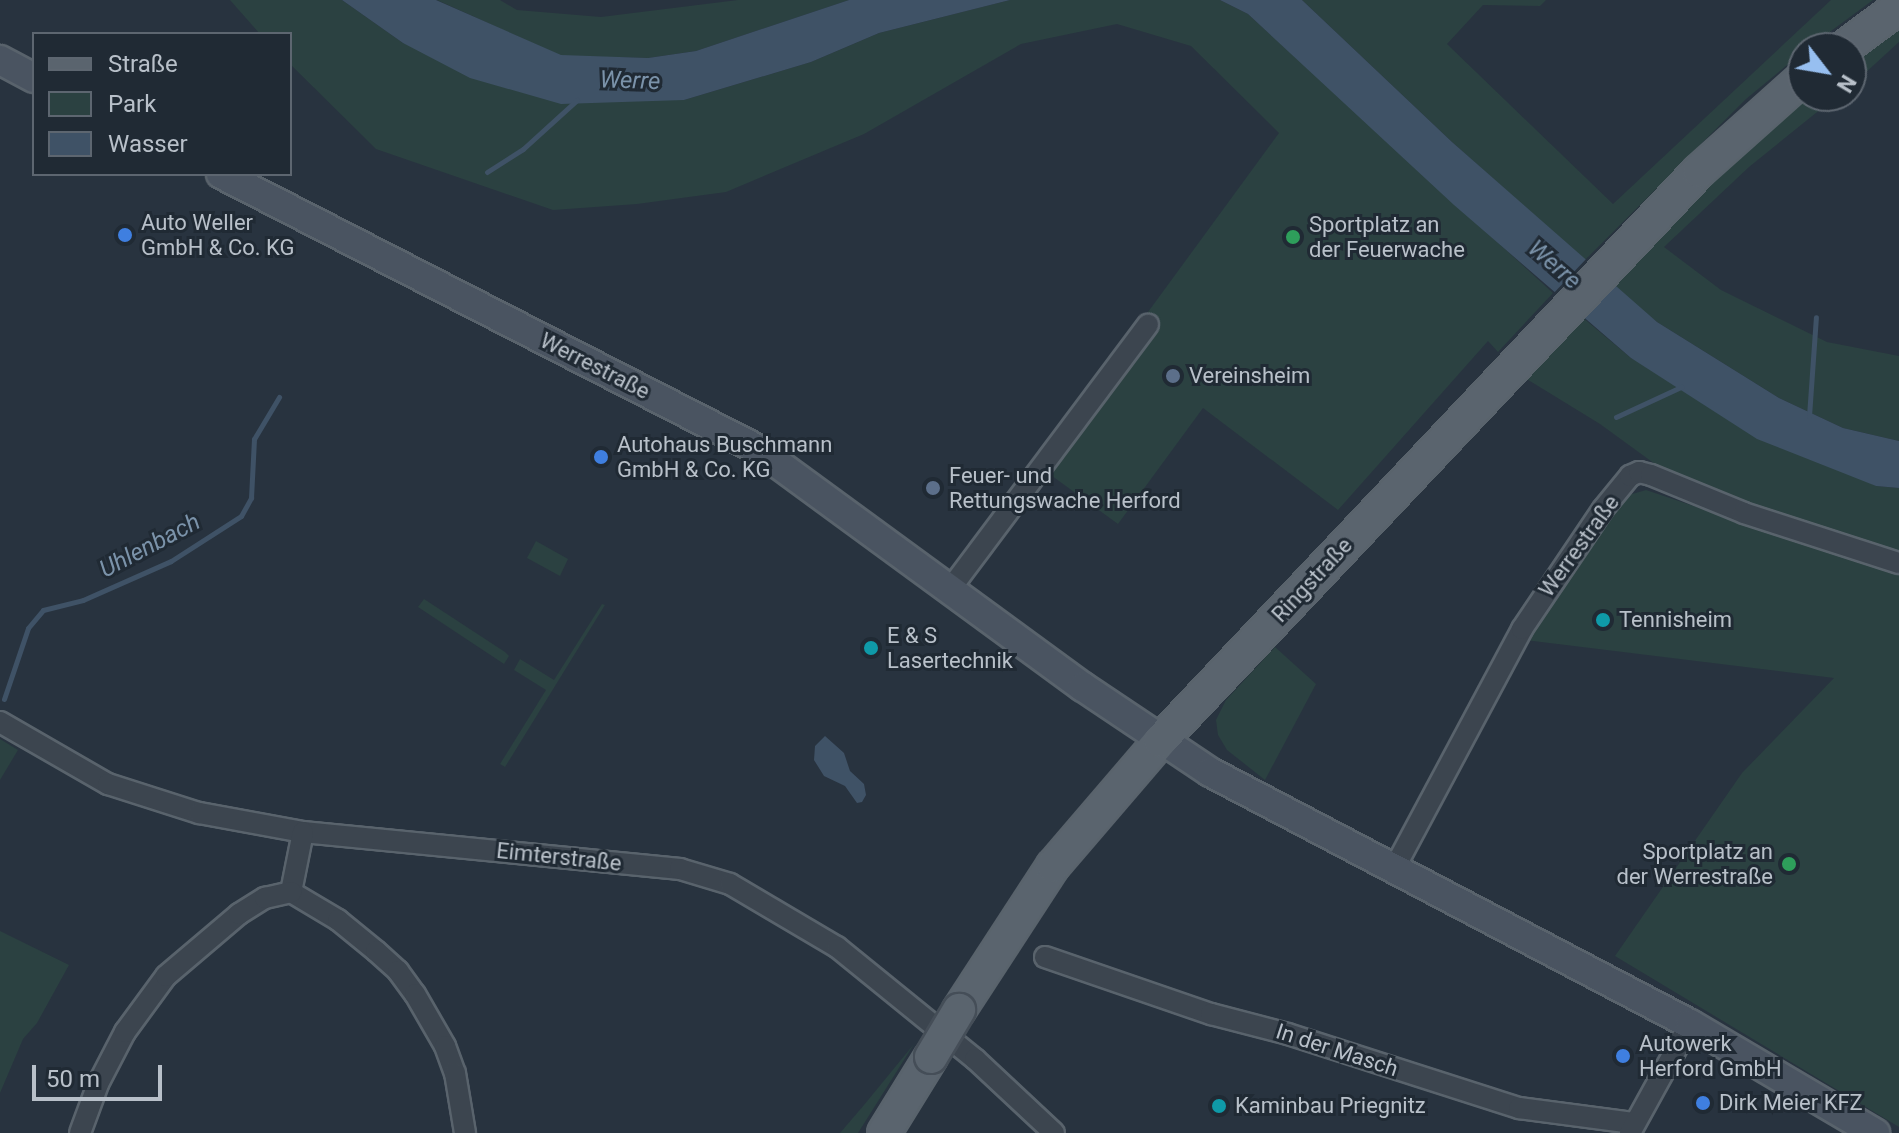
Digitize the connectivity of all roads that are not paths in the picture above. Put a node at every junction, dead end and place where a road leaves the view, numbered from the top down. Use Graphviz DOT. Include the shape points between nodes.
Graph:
graph roads {
  1 [pos="1899,7"];
  2 [pos="1865,32"];
  3 [pos="0,60"];
  4 [pos="32,77"];
  5 [pos="1787,92"];
  6 [pos="225,176"];
  7 [pos="1148,325"];
  8 [pos="1899,563"];
  9 [pos="951,588"];
  10 [pos="0,722"];
  11 [pos="1160,741"];
  12 [pos="303,832"];
  13 [pos="1394,869"];
  14 [pos="291,892"];
  15 [pos="1045,957"];
  16 [pos="1690,1024"];
  17 [pos="1632,1128"];
  18 [pos="80,1133"];
  19 [pos="465,1133"];
  20 [pos="884,1133"];
  21 [pos="1054,1133"];
  22 [pos="1875,1133"];
  1 -- 2 [label="main road"];
  3 -- 4 [label="main road"];
  5 -- 11 [label="main road, Ringstraße" via="1699,171"];
  6 -- 9 [label="main road, Werrestraße" via="759,450"];
  7 -- 9 [label="street"];
  8 -- 13 [label="street, Werrestraße" via="1744,513 1651,475 1630,476 1522,629"];
  9 -- 11 [label="main road, Werrestraße"];
  10 -- 12 [label="street, Eimterstraße" via="68,764 129,793 199,813"];
  11 -- 13 [label="main road, Werrestraße"];
  11 -- 20 [label="main road, Ringstraße, bridge" via="1053,866"];
  12 -- 14 [label="street"];
  12 -- 21 [label="street, Eimterstraße" via="680,869 730,884 837,947 975,1059"];
  13 -- 16 [label="main road, Werrestraße"];
  14 -- 18 [label="street" via="265,898 239,914 166,976 125,1032"];
  14 -- 19 [label="street" via="376,951 415,994 450,1059"];
  15 -- 17 [label="street, In der Masch" via="1519,1108"];
  16 -- 17 [label="street"];
  16 -- 22 [label="main road, Werrestraße"];
}
